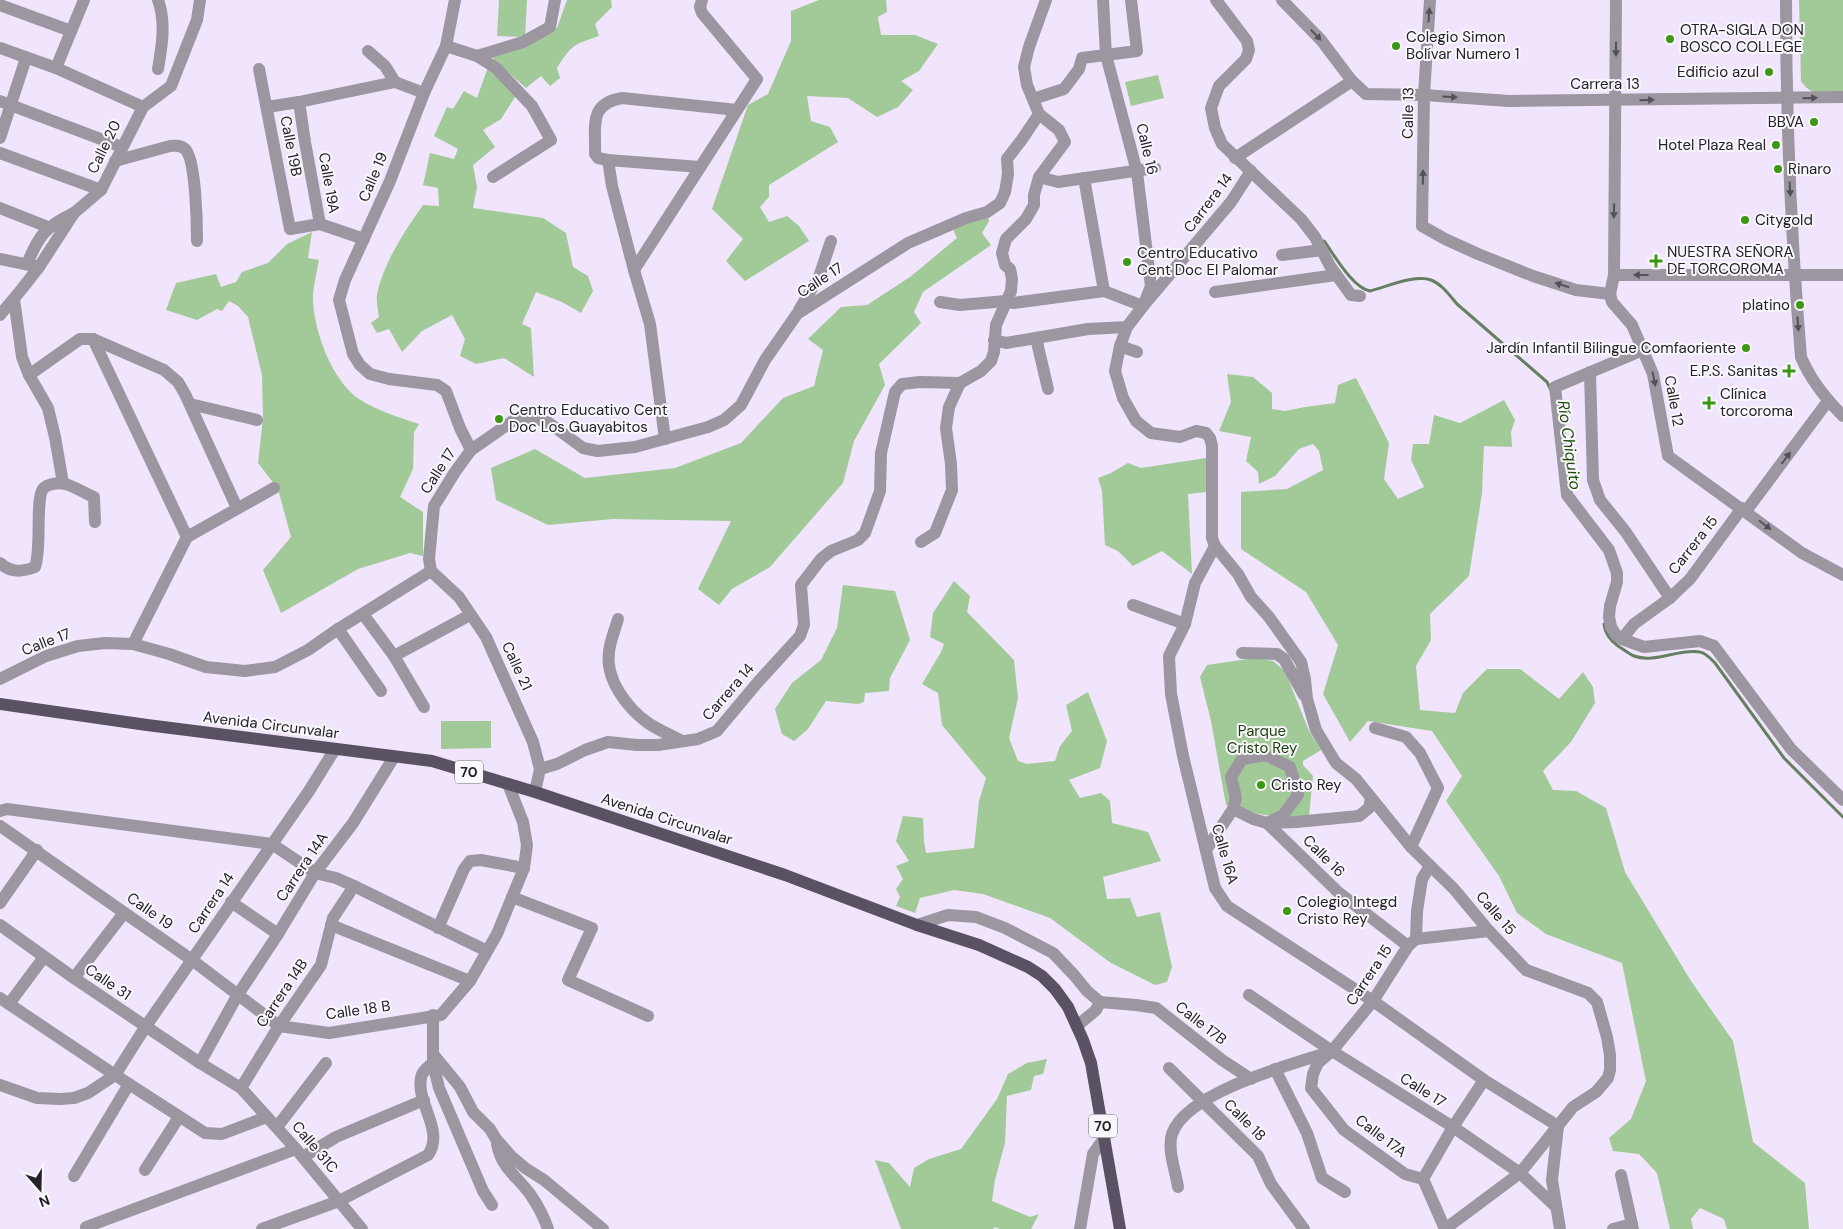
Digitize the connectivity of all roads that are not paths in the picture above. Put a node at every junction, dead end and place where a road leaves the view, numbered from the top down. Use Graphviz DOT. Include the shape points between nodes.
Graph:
graph roads {
  1 [pos="84,0"];
  2 [pos="158,0"];
  3 [pos="200,0"];
  4 [pos="455,0"];
  5 [pos="555,0"];
  6 [pos="702,0"];
  7 [pos="1046,0"];
  8 [pos="1103,0"];
  9 [pos="1131,0"];
  10 [pos="1216,0"];
  11 [pos="1282,0"];
  12 [pos="1430,0"];
  13 [pos="1616,0"];
  14 [pos="1786,0"];
  15 [pos="0,5"];
  16 [pos="71,31"];
  17 [pos="446,46"];
  18 [pos="0,48"];
  19 [pos="368,51"];
  20 [pos="1106,55"];
  21 [pos="477,56"];
  22 [pos="26,58"];
  23 [pos="56,68"];
  24 [pos="158,69"];
  25 [pos="260,69"];
  26 [pos="1352,81"];
  27 [pos="396,82"];
  28 [pos="424,93"];
  29 [pos="1424,95"];
  30 [pos="1843,97"];
  31 [pos="1786,98"];
  32 [pos="1033,99"];
  33 [pos="1616,100"];
  34 [pos="299,102"];
  35 [pos="5,103"];
  36 [pos="143,107"];
  37 [pos="267,107"];
  38 [pos="737,110"];
  39 [pos="1039,114"];
  40 [pos="0,138"];
  41 [pos="122,147"];
  42 [pos="0,153"];
  43 [pos="1235,158"];
  44 [pos="608,160"];
  45 [pos="115,161"];
  46 [pos="700,167"];
  47 [pos="1155,168"];
  48 [pos="1251,171"];
  49 [pos="1137,172"];
  50 [pos="1039,177"];
  51 [pos="493,178"];
  52 [pos="1084,178"];
  53 [pos="101,190"];
  54 [pos="0,208"];
  55 [pos="74,213"];
  56 [pos="320,224"];
  57 [pos="48,227"];
  58 [pos="364,239"];
  59 [pos="197,241"];
  60 [pos="831,241"];
  61 [pos="1322,250"];
  62 [pos="1282,254"];
  63 [pos="0,259"];
  64 [pos="33,265"];
  65 [pos="634,270"];
  66 [pos="1336,275"];
  67 [pos="1614,275"];
  68 [pos="1843,275"];
  69 [pos="1794,276"];
  70 [pos="1104,291"];
  71 [pos="1215,292"];
  72 [pos="1610,294"];
  73 [pos="1360,296"];
  74 [pos="14,299"];
  75 [pos="1006,301"];
  76 [pos="940,302"];
  77 [pos="1143,306"];
  78 [pos="797,314"];
  79 [pos="0,315"];
  80 [pos="1127,327"];
  81 [pos="1036,338"];
  82 [pos="93,339"];
  83 [pos="994,340"];
  84 [pos="1120,346"];
  85 [pos="1644,350"];
  86 [pos="1137,352"];
  87 [pos="1590,372"];
  88 [pos="29,376"];
  89 [pos="960,383"];
  90 [pos="1048,389"];
  91 [pos="1828,401"];
  92 [pos="190,404"];
  93 [pos="1843,416"];
  94 [pos="257,420"];
  95 [pos="665,439"];
  96 [pos="471,450"];
  97 [pos="63,483"];
  98 [pos="274,488"];
  99 [pos="238,508"];
  100 [pos="1744,510"];
  101 [pos="95,522"];
  102 [pos="187,536"];
  103 [pos="921,542"];
  104 [pos="1215,546"];
  105 [pos="3,566"];
  106 [pos="431,571"];
  107 [pos="1843,575"];
  108 [pos="1670,598"];
  109 [pos="1133,605"];
  110 [pos="363,614"];
  111 [pos="470,615"];
  112 [pos="618,619"];
  113 [pos="1185,624"];
  114 [pos="338,629"];
  115 [pos="1622,639"];
  116 [pos="133,644"];
  117 [pos="1242,653"];
  118 [pos="394,656"];
  119 [pos="0,679"];
  120 [pos="381,691"];
  121 [pos="1307,699"];
  122 [pos="0,704"];
  123 [pos="424,707"];
  124 [pos="1375,728"];
  125 [pos="682,741"];
  126 [pos="335,749"];
  127 [pos="394,756"];
  128 [pos="540,770"];
  129 [pos="508,784"];
  130 [pos="536,792"];
  131 [pos="1371,798"];
  132 [pos="1843,800"];
  133 [pos="1233,809"];
  134 [pos="0,810"];
  135 [pos="1268,823"];
  136 [pos="0,826"];
  137 [pos="272,844"];
  138 [pos="1411,847"];
  139 [pos="37,850"];
  140 [pos="1206,850"];
  141 [pos="1430,866"];
  142 [pos="524,868"];
  143 [pos="315,873"];
  144 [pos="354,886"];
  145 [pos="512,897"];
  146 [pos="231,902"];
  147 [pos="0,903"];
  148 [pos="124,913"];
  149 [pos="0,925"];
  150 [pos="331,925"];
  151 [pos="917,925"];
  152 [pos="438,928"];
  153 [pos="1488,931"];
  154 [pos="278,934"];
  155 [pos="1412,943"];
  156 [pos="486,951"];
  157 [pos="44,957"];
  158 [pos="192,960"];
  159 [pos="74,978"];
  160 [pos="470,981"];
  161 [pos="1249,995"];
  162 [pos="237,996"];
  163 [pos="4,1001"];
  164 [pos="1373,1001"];
  165 [pos="1100,1002"];
  166 [pos="437,1015"];
  167 [pos="648,1016"];
  168 [pos="146,1026"];
  169 [pos="279,1026"];
  170 [pos="1077,1026"];
  171 [pos="1332,1051"];
  172 [pos="433,1059"];
  173 [pos="200,1063"];
  174 [pos="326,1063"];
  175 [pos="1168,1068"];
  176 [pos="1275,1069"];
  177 [pos="115,1075"];
  178 [pos="1251,1079"];
  179 [pos="1484,1080"];
  180 [pos="129,1084"];
  181 [pos="0,1085"];
  182 [pos="241,1088"];
  183 [pos="1311,1088"];
  184 [pos="424,1100"];
  185 [pos="1202,1101"];
  186 [pos="180,1117"];
  187 [pos="267,1117"];
  188 [pos="1558,1126"];
  189 [pos="1452,1127"];
  190 [pos="277,1128"];
  191 [pos="1105,1137"];
  192 [pos="496,1140"];
  193 [pos="299,1153"];
  194 [pos="145,1170"];
  195 [pos="1520,1173"];
  196 [pos="1621,1175"];
  197 [pos="74,1176"];
  198 [pos="1423,1179"];
  199 [pos="1178,1187"];
  200 [pos="1345,1192"];
  201 [pos="339,1201"];
  202 [pos="492,1205"];
  203 [pos="1555,1206"];
  204 [pos="1633,1226"];
  205 [pos="86,1227"];
  206 [pos="262,1229"];
  207 [pos="362,1229"];
  208 [pos="548,1229"];
  209 [pos="603,1229"];
  210 [pos="1080,1229"];
  211 [pos="1120,1229"];
  212 [pos="1304,1229"];
  213 [pos="1445,1229"];
  214 [pos="1560,1229"];
  215 [pos="1613,1229"];
  1 -- 16 [label="street"];
  2 -- 24 [label="street" via="162,11"];
  3 -- 36 [label="street, Calle 20" via="197,20 171,86"];
  4 -- 17 [label="street, Calle 19"];
  5 -- 21 [label="street" via="550,27 523,42"];
  6 -- 38 [label="street" via="702,13 757,79"];
  7 -- 32 [label="street" via="1024,67"];
  8 -- 20 [label="street, Calle 16"];
  9 -- 20 [label="street" via="1137,51"];
  10 -- 43 [label="street" via="1247,41 1249,50 1246,59 1218,86 1211,108 1222,144"];
  11 -- 26 [label="street, one-way" via="1321,40"];
  29 -- 12 [label="street, Calle 13, one-way"];
  13 -- 33 [label="street, one-way"];
  14 -- 31 [label="street"];
  15 -- 16 [label="street"];
  16 -- 23 [label="street"];
  17 -- 21 [label="street"];
  17 -- 28 [label="street, Calle 19"];
  18 -- 22 [label="street"];
  19 -- 27 [label="street"];
  20 -- 32 [label="street" via="1082,58 1079,69 1064,89"];
  20 -- 49 [label="street, Calle 16"];
  21 -- 51 [label="street" via="496,68 532,106 551,140"];
  22 -- 23 [label="street"];
  22 -- 35 [label="street"];
  23 -- 36 [label="street"];
  25 -- 37 [label="street, Calle 19B"];
  26 -- 29 [label="street, Carrera 13" via="1366,94"];
  26 -- 43 [label="street"];
  27 -- 28 [label="street"];
  27 -- 34 [label="street"];
  28 -- 58 [label="street, Calle 19"];
  29 -- 33 [label="street, Carrera 13, one-way" via="1509,100"];
  72 -- 29 [label="street, Calle 13, one-way" via="1576,290 1533,276 1422,226"];
  31 -- 30 [label="street, Carrera 13, one-way"];
  33 -- 31 [label="street, Carrera 13, one-way"];
  31 -- 69 [label="street, one-way"];
  32 -- 39 [label="street"];
  33 -- 67 [label="street, one-way"];
  34 -- 37 [label="street"];
  34 -- 56 [label="street, Calle 19A"];
  35 -- 40 [label="street"];
  35 -- 41 [label="street"];
  36 -- 41 [label="street, Calle 20"];
  37 -- 56 [label="street, Calle 19B" via="290,229"];
  38 -- 44 [label="street" via="622,98 610,100 597,112 595,154"];
  38 -- 46 [label="street"];
  39 -- 50 [label="street" via="1059,130 1065,142"];
  39 -- 78 [label="street, Calle 17" via="1007,159 1006,192 1000,203 987,212 908,243"];
  41 -- 45 [label="street, Calle 20"];
  42 -- 53 [label="street"];
  43 -- 48 [label="street"];
  44 -- 46 [label="street"];
  44 -- 65 [label="street"];
  45 -- 53 [label="street, Calle 20"];
  45 -- 59 [label="street" via="170,146 178,145 185,149 193,175"];
  46 -- 65 [label="street"];
  47 -- 49 [label="street"];
  48 -- 61 [label="street" via="1301,219"];
  48 -- 77 [label="street, Carrera 14" via="1231,202"];
  49 -- 52 [label="street"];
  49 -- 77 [label="street, Calle 16" via="1151,286"];
  50 -- 52 [label="street" via="1058,182"];
  50 -- 75 [label="street" via="1034,205 1006,239 1002,253 1012,279"];
  52 -- 70 [label="street"];
  53 -- 55 [label="street, Calle 20"];
  54 -- 57 [label="street"];
  55 -- 57 [label="street"];
  55 -- 64 [label="street, Calle 20"];
  56 -- 58 [label="street, Calle 19A"];
  57 -- 64 [label="street" via="39,239"];
  58 -- 96 [label="street, Calle 19" via="339,300 353,354 370,374 389,380 437,386 446,391"];
  60 -- 78 [label="street" via="819,277"];
  61 -- 62 [label="street"];
  61 -- 66 [label="street"];
  63 -- 64 [label="street"];
  64 -- 74 [label="street"];
  65 -- 95 [label="street" via="650,324"];
  66 -- 71 [label="street"];
  66 -- 73 [label="street" via="1350,295"];
  69 -- 67 [label="street, one-way"];
  67 -- 72 [label="street"];
  68 -- 69 [label="street"];
  69 -- 91 [label="street, one-way" via="1801,357"];
  70 -- 75 [label="street" via="1013,303"];
  70 -- 77 [label="street"];
  72 -- 85 [label="street, Calle 12" via="1612,302 1632,325"];
  74 -- 79 [label="street"];
  74 -- 88 [label="street" via="22,357"];
  75 -- 76 [label="street" via="960,305"];
  75 -- 83 [label="street"];
  77 -- 80 [label="street, Carrera 14"];
  78 -- 95 [label="street, Calle 17" via="765,360 741,405 724,420"];
  80 -- 81 [label="street" via="1088,329"];
  80 -- 84 [label="street, Carrera 14"];
  81 -- 83 [label="street" via="1006,343"];
  81 -- 90 [label="street"];
  82 -- 88 [label="street" via="80,339"];
  82 -- 92 [label="street" via="164,370 178,382"];
  82 -- 102 [label="street"];
  83 -- 89 [label="street" via="990,361 981,371"];
  84 -- 86 [label="street"];
  84 -- 104 [label="street, Carrera 14" via="1115,371 1123,398 1136,421 1151,433 1180,436 1196,431 1206,433 1210,438 1212,538"];
  85 -- 87 [label="street"];
  85 -- 100 [label="street, Calle 12, one-way" via="1653,374 1668,456"];
  87 -- 108 [label="street" via="1593,480 1600,500"];
  87 -- 115 [label="street" via="1555,387 1567,495 1609,550 1617,582 1609,617 1611,627"];
  88 -- 97 [label="street" via="48,408"];
  89 -- 103 [label="street" via="949,407 946,428 952,490 935,533"];
  89 -- 125 [label="street, Carrera 14" via="902,384 895,392 882,453 880,492 865,533 821,559 801,585 804,625 800,636 717,732"];
  91 -- 93 [label="street"];
  100 -- 91 [label="street, Carrera 15, one-way"];
  92 -- 94 [label="street"];
  92 -- 99 [label="street"];
  95 -- 96 [label="street, Calle 17" via="598,451 583,448 549,423 534,418 517,418"];
  96 -- 106 [label="street, Calle 17" via="434,506 429,559"];
  97 -- 101 [label="street" via="94,497"];
  97 -- 105 [label="street" via="48,485 42,490 39,558 35,567 22,572"];
  98 -- 99 [label="street"];
  99 -- 102 [label="street"];
  100 -- 107 [label="street, Calle 12, one-way" via="1802,553"];
  100 -- 108 [label="street, Carrera 15" via="1690,579"];
  102 -- 116 [label="street"];
  104 -- 113 [label="street, Calle 16A" via="1195,583"];
  104 -- 121 [label="street" via="1301,662"];
  106 -- 110 [label="street, Calle 17"];
  106 -- 111 [label="street, Calle 21" via="459,597"];
  108 -- 115 [label="street, Carrera 15" via="1634,624"];
  109 -- 113 [label="street"];
  110 -- 114 [label="street, Calle 17"];
  110 -- 118 [label="street"];
  111 -- 118 [label="street"];
  111 -- 128 [label="street, Calle 21" via="486,637 533,742"];
  112 -- 125 [label="street" via="608,659 613,681 624,700 648,723"];
  113 -- 140 [label="street, Calle 16A" via="1169,656 1171,694"];
  114 -- 116 [label="street, Calle 17" via="290,661 276,667 245,671 206,668"];
  114 -- 120 [label="street"];
  115 -- 132 [label="street" via="1644,647 1700,641 1714,646 1791,749"];
  116 -- 119 [label="street, Calle 17" via="78,646 46,656"];
  117 -- 121 [label="street" via="1277,654 1284,659"];
  118 -- 123 [label="street"];
  121 -- 131 [label="street, Calle 15" via="1316,730 1336,763 1356,779"];
  122 -- 126 [label="main road, Avenida Circunvalar / 70"];
  124 -- 138 [label="street" via="1406,737 1420,753 1438,788"];
  125 -- 128 [label="street, Carrera 14" via="638,745 608,742"];
  126 -- 127 [label="main road, Avenida Circunvalar / 70"];
  126 -- 137 [label="street, Carrera 14"];
  127 -- 129 [label="main road, Avenida Circunvalar / 70" via="432,761"];
  127 -- 143 [label="street, Carrera 14A" via="353,823"];
  128 -- 130 [label="street, Calle 21"];
  129 -- 130 [label="main road, Avenida Circunvalar / 70"];
  129 -- 142 [label="street" via="523,822 527,845"];
  130 -- 151 [label="main road, Avenida Circunvalar / 70" via="785,875"];
  131 -- 135 [label="street" via="1369,808 1359,816"];
  131 -- 138 [label="street, Calle 15"];
  133 -- 135 [label="street" via="1253,820"];
  133 -- 135 [label="street" via="1236,798 1231,777 1242,759 1266,755 1290,767 1298,795 1283,815"];
  133 -- 140 [label="street"];
  134 -- 137 [label="street"];
  135 -- 155 [label="street, Calle 16" via="1338,892"];
  136 -- 139 [label="street, Calle 19"];
  137 -- 143 [label="street"];
  137 -- 146 [label="street, Carrera 14"];
  138 -- 141 [label="street, Calle 15"];
  139 -- 147 [label="street"];
  139 -- 148 [label="street, Calle 19"];
  140 -- 164 [label="street, Calle 16A" via="1215,888 1227,906"];
  141 -- 153 [label="street, Calle 15" via="1454,889"];
  141 -- 155 [label="street" via="1422,879"];
  142 -- 145 [label="street"];
  142 -- 152 [label="street" via="481,860 470,862"];
  143 -- 144 [label="street"];
  143 -- 154 [label="street, Carrera 14A"];
  144 -- 150 [label="street, Carrera 14B"];
  144 -- 152 [label="street"];
  145 -- 156 [label="street" via="497,934"];
  145 -- 167 [label="street" via="592,928 568,980"];
  146 -- 154 [label="street"];
  146 -- 158 [label="street, Carrera 14"];
  148 -- 158 [label="street, Calle 19"];
  148 -- 159 [label="street"];
  149 -- 157 [label="street, Calle 31"];
  150 -- 160 [label="street"];
  150 -- 169 [label="street, Carrera 14B" via="321,965"];
  151 -- 165 [label="street" via="948,915 976,917 1005,928 1053,953"];
  151 -- 170 [label="main road, Avenida Circunvalar / 70" via="978,945 1028,967 1055,989"];
  152 -- 156 [label="street"];
  153 -- 155 [label="street"];
  153 -- 188 [label="street, Calle 15" via="1526,970 1588,993 1597,1002 1608,1046 1608,1078 1596,1092 1573,1107"];
  154 -- 162 [label="street, Carrera 14A"];
  155 -- 164 [label="street, Carrera 15"];
  156 -- 160 [label="street"];
  157 -- 159 [label="street, Calle 31"];
  157 -- 163 [label="street"];
  158 -- 162 [label="street, Calle 19"];
  158 -- 168 [label="street, Carrera 14"];
  159 -- 168 [label="street, Calle 31"];
  160 -- 166 [label="street"];
  161 -- 171 [label="street, Calle 17"];
  162 -- 169 [label="street, Calle 19"];
  162 -- 173 [label="street, Carrera 14A"];
  163 -- 177 [label="street"];
  164 -- 171 [label="street, Carrera 15"];
  164 -- 179 [label="street, Calle 16A"];
  165 -- 170 [label="street" via="1096,1010"];
  165 -- 178 [label="street, Calle 17B" via="1156,1008"];
  166 -- 169 [label="street, Calle 18 B" via="329,1033"];
  166 -- 172 [label="street"];
  168 -- 173 [label="street, Calle 31"];
  168 -- 177 [label="street, Carrera 14"];
  169 -- 182 [label="street, Carrera 14B"];
  170 -- 191 [label="main road, Avenida Circunvalar / 70" via="1091,1063"];
  171 -- 176 [label="street"];
  171 -- 183 [label="street, Carrera 15" via="1318,1063"];
  171 -- 189 [label="street, Calle 17"];
  172 -- 184 [label="street" via="421,1078"];
  172 -- 192 [label="street" via="460,1087 473,1112"];
  172 -- 202 [label="street" via="439,1088"];
  173 -- 182 [label="street, Calle 31"];
  174 -- 190 [label="street"];
  175 -- 185 [label="street, Calle 18"];
  176 -- 178 [label="street"];
  176 -- 200 [label="street" via="1307,1133 1322,1178"];
  177 -- 180 [label="street"];
  177 -- 181 [label="street" via="74,1098 36,1098"];
  178 -- 185 [label="street"];
  179 -- 188 [label="street, Calle 16A"];
  179 -- 189 [label="street"];
  180 -- 186 [label="street"];
  180 -- 197 [label="street"];
  182 -- 187 [label="street, Calle 31C"];
  183 -- 198 [label="street, Calle 17A" via="1344,1130 1405,1174"];
  184 -- 193 [label="street"];
  184 -- 201 [label="street" via="434,1138 434,1147 428,1155"];
  185 -- 199 [label="street" via="1180,1120 1172,1135"];
  185 -- 212 [label="street, Calle 18" via="1258,1156 1271,1184"];
  186 -- 187 [label="street" via="205,1133 222,1134"];
  186 -- 194 [label="street"];
  187 -- 190 [label="street, Calle 31C"];
  188 -- 195 [label="street, Calle 15"];
  188 -- 203 [label="street" via="1552,1180"];
  189 -- 195 [label="street, Calle 17"];
  189 -- 198 [label="street"];
  190 -- 193 [label="street, Calle 31C"];
  191 -- 210 [label="street" via="1093,1154"];
  191 -- 211 [label="main road, Avenida Circunvalar / 70"];
  192 -- 208 [label="street" via="505,1165 529,1193"];
  192 -- 209 [label="street" via="525,1168"];
  193 -- 201 [label="street, Calle 31C"];
  193 -- 205 [label="street"];
  195 -- 203 [label="street, Calle 17"];
  195 -- 213 [label="street, Calle 15"];
  196 -- 204 [label="street"];
  198 -- 213 [label="street"];
  201 -- 206 [label="street"];
  201 -- 207 [label="street, Calle 31C"];
  203 -- 214 [label="street"];
  204 -- 215 [label="street"];
}
